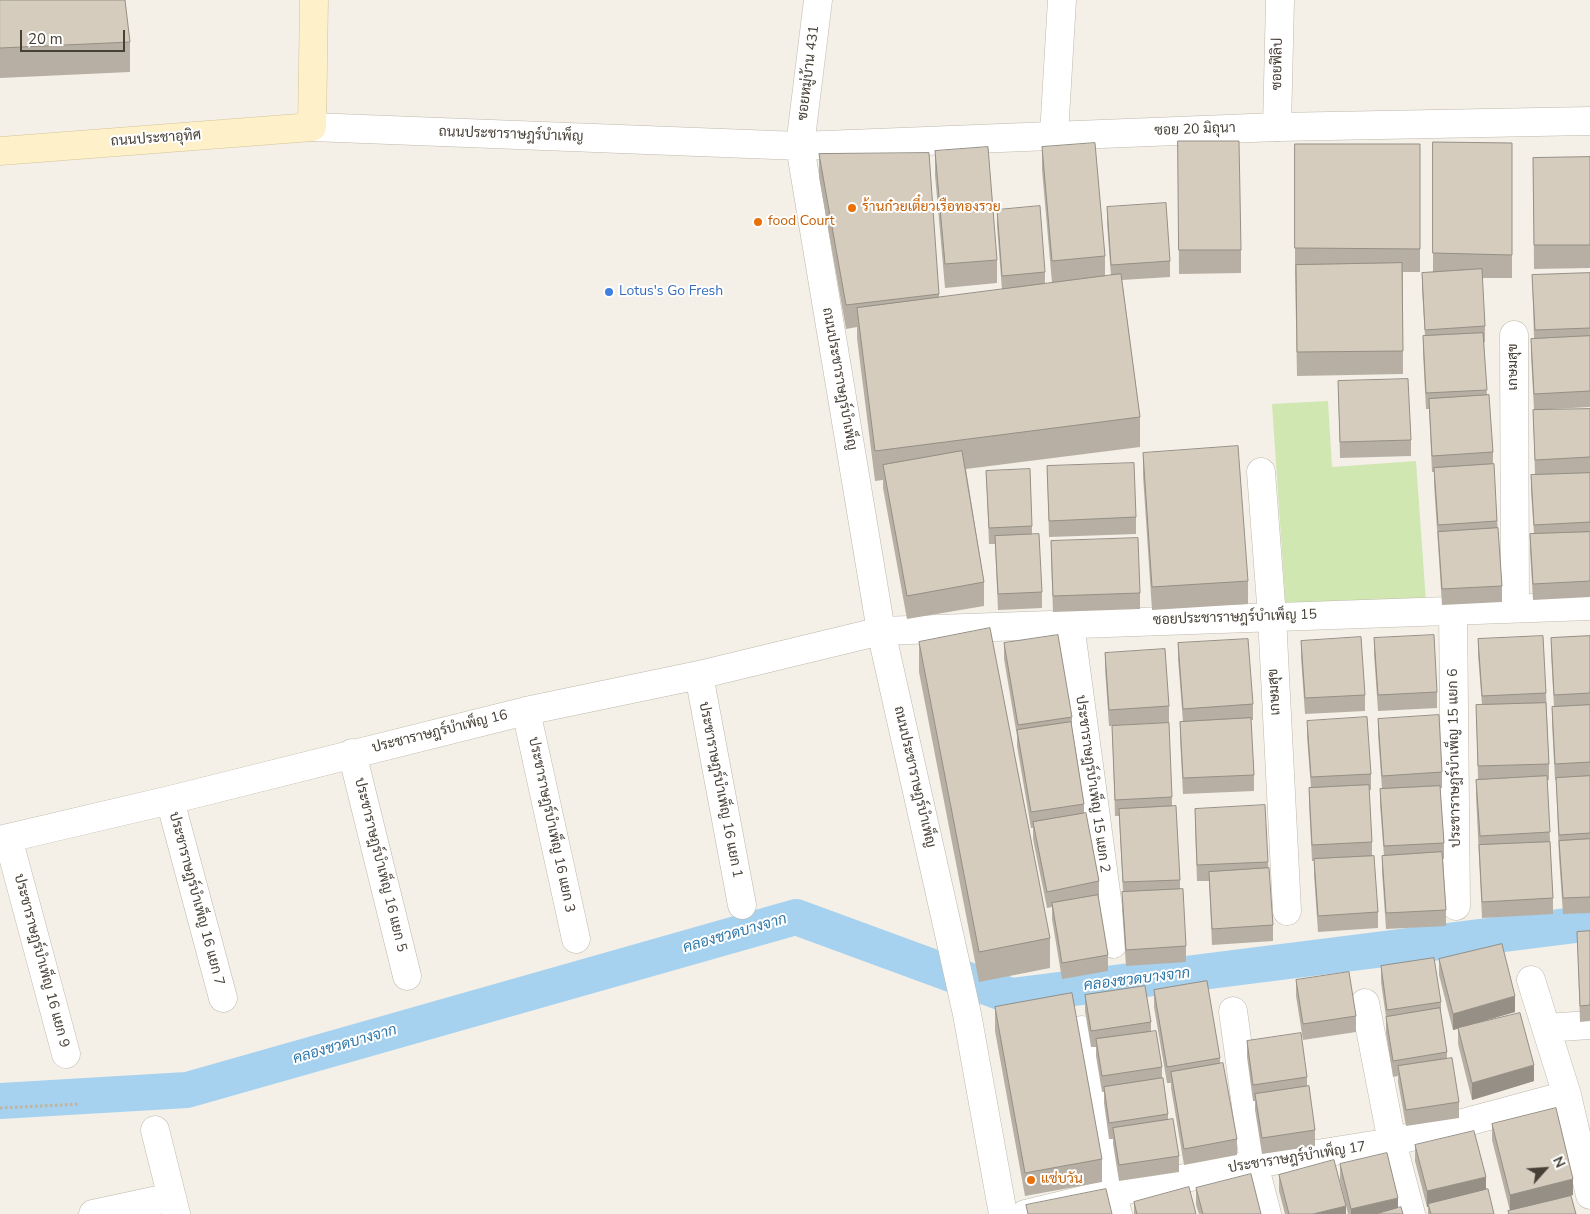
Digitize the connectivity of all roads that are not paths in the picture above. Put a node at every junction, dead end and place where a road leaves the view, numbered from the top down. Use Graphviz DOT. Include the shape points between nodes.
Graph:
graph roads {
  1 [pos="314,0"];
  2 [pos="818,0"];
  3 [pos="1062,0"];
  4 [pos="1280,0"];
  5 [pos="1590,121"];
  6 [pos="312,127"];
  7 [pos="1277,127"];
  8 [pos="1054,135"];
  9 [pos="800,146"];
  10 [pos="0,152"];
  11 [pos="1514,335"];
  12 [pos="1261,472"];
  13 [pos="1070,585"];
  14 [pos="1590,606"];
  15 [pos="1515,608"];
  16 [pos="1453,610"];
  17 [pos="1272,617"];
  18 [pos="1070,624"];
  19 [pos="881,631"];
  20 [pos="699,675"];
  21 [pos="526,711"];
  22 [pos="352,753"];
  23 [pos="170,800"];
  24 [pos="4,839"];
  25 [pos="742,905"];
  26 [pos="1456,906"];
  27 [pos="1287,911"];
  28 [pos="576,939"];
  29 [pos="1113,944"];
  30 [pos="407,976"];
  31 [pos="1531,980"];
  32 [pos="223,998"];
  33 [pos="1365,1003"];
  34 [pos="1233,1011"];
  35 [pos="1590,1025"];
  36 [pos="1546,1028"];
  37 [pos="1082,1030"];
  38 [pos="66,1054"];
  39 [pos="1567,1095"];
  40 [pos="155,1130"];
  41 [pos="1392,1142"];
  42 [pos="1254,1164"];
  43 [pos="1590,1195"];
  44 [pos="1115,1204"];
  45 [pos="174,1205"];
  46 [pos="94,1214"];
  47 [pos="1003,1214"];
  48 [pos="1025,1214"];
  49 [pos="1267,1214"];
  50 [pos="1411,1214"];
  1 -- 6 [label="main road"];
  2 -- 9 [label="street, ซอยหมู่บ้าน 431"];
  3 -- 8 [label="street"];
  4 -- 7 [label="street, ซอยฟิลิป"];
  5 -- 7 [label="street, ซอย 20 มิถุนา"];
  6 -- 9 [label="street, ถนนประชาราษฎร์บำเพ็ญ"];
  6 -- 10 [label="main road, ถนนประชาอุทิศ"];
  7 -- 8 [label="street, ซอย 20 มิถุนา"];
  8 -- 9 [label="street, ซอย 20 มิถุนา"];
  9 -- 19 [label="street, ถนนประชาราษฎร์บำเพ็ญ"];
  11 -- 15 [label="street, เกษมสุข"];
  12 -- 17 [label="street, เกษมสุข"];
  13 -- 18 [label="street, ประชาราษฎร์บำเพ็ญ 15 แยก 2"];
  14 -- 15 [label="street, ซอยประชาราษฎร์บำเพ็ญ 15"];
  15 -- 16 [label="street, ซอยประชาราษฎร์บำเพ็ญ 15"];
  16 -- 17 [label="street, ซอยประชาราษฎร์บำเพ็ญ 15"];
  16 -- 26 [label="street, ประชาราษฎร์บำเพ็ญ 15 แยก 6"];
  17 -- 18 [label="street, ซอยประชาราษฎร์บำเพ็ญ 15"];
  17 -- 27 [label="street, เกษมสุข"];
  18 -- 19 [label="street, ซอยประชาราษฎร์บำเพ็ญ 15"];
  18 -- 29 [label="street, ประชาราษฎร์บำเพ็ญ 15 แยก 2"];
  19 -- 20 [label="street, ประชาราษฎร์บำเพ็ญ 16"];
  19 -- 47 [label="street, ถนนประชาราษฎร์บำเพ็ญ" via="967,1014"];
  20 -- 21 [label="street, ประชาราษฎร์บำเพ็ญ 16"];
  20 -- 25 [label="street, ประชาราษฎร์บำเพ็ญ 16 แยก 1"];
  21 -- 22 [label="street, ประชาราษฎร์บำเพ็ญ 16"];
  21 -- 28 [label="street, ประชาราษฎร์บำเพ็ญ 16 แยก 3"];
  22 -- 23 [label="street, ประชาราษฎร์บำเพ็ญ 16"];
  22 -- 30 [label="street, ประชาราษฎร์บำเพ็ญ 16 แยก 5"];
  23 -- 24 [label="street, ประชาราษฎร์บำเพ็ญ 16"];
  23 -- 32 [label="street, ประชาราษฎร์บำเพ็ญ 16 แยก 7"];
  24 -- 38 [label="street, ประชาราษฎร์บำเพ็ญ 16 แยก 9"];
  31 -- 36 [label="street"];
  33 -- 41 [label="street"];
  34 -- 42 [label="street"];
  35 -- 36 [label="street"];
  36 -- 39 [label="street"];
  37 -- 44 [label="street"];
  39 -- 41 [label="street, ประชาราษฎร์บำเพ็ญ 17"];
  39 -- 43 [label="street"];
  40 -- 45 [label="street"];
  41 -- 42 [label="street, ประชาราษฎร์บำเพ็ญ 17"];
  41 -- 50 [label="street"];
  42 -- 44 [label="street, ประชาราษฎร์บำเพ็ญ 17"];
  42 -- 49 [label="street"];
  44 -- 48 [label="street, ประชาราษฎร์บำเพ็ญ 17"];
  45 -- 46 [label="street"];
}
